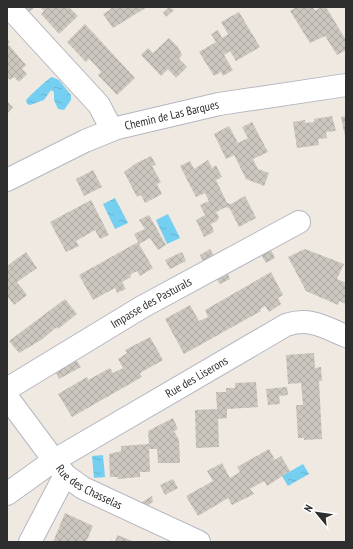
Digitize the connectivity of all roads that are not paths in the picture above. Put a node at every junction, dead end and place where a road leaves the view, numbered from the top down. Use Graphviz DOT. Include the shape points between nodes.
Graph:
graph roads {
  1 [pos="9,7"];
  2 [pos="346,85"];
  3 [pos="112,130"];
  4 [pos="7,180"];
  5 [pos="299,222"];
  6 [pos="346,336"];
  7 [pos="7,389"];
  8 [pos="7,397"];
  9 [pos="59,468"];
  10 [pos="7,494"];
  11 [pos="188,540"];
  12 [pos="30,542"];
  1 -- 3 [label="street" via="99,106"];
  2 -- 3 [label="street, Chemin de Las Barques" via="219,104"];
  3 -- 4 [label="street, Chemin de Las Barques" via="85,140"];
  5 -- 7 [label="street, Impasse des Pasturals" via="142,306"];
  6 -- 9 [label="street, Rue des Liserons" via="318,324 299,321 286,325"];
  8 -- 9 [label="street, Rue des Chasselas"];
  9 -- 10 [label="street, Rue des Liserons"];
  9 -- 11 [label="street, Rue des Chasselas" via="83,488"];
  9 -- 12 [label="street"];
}
